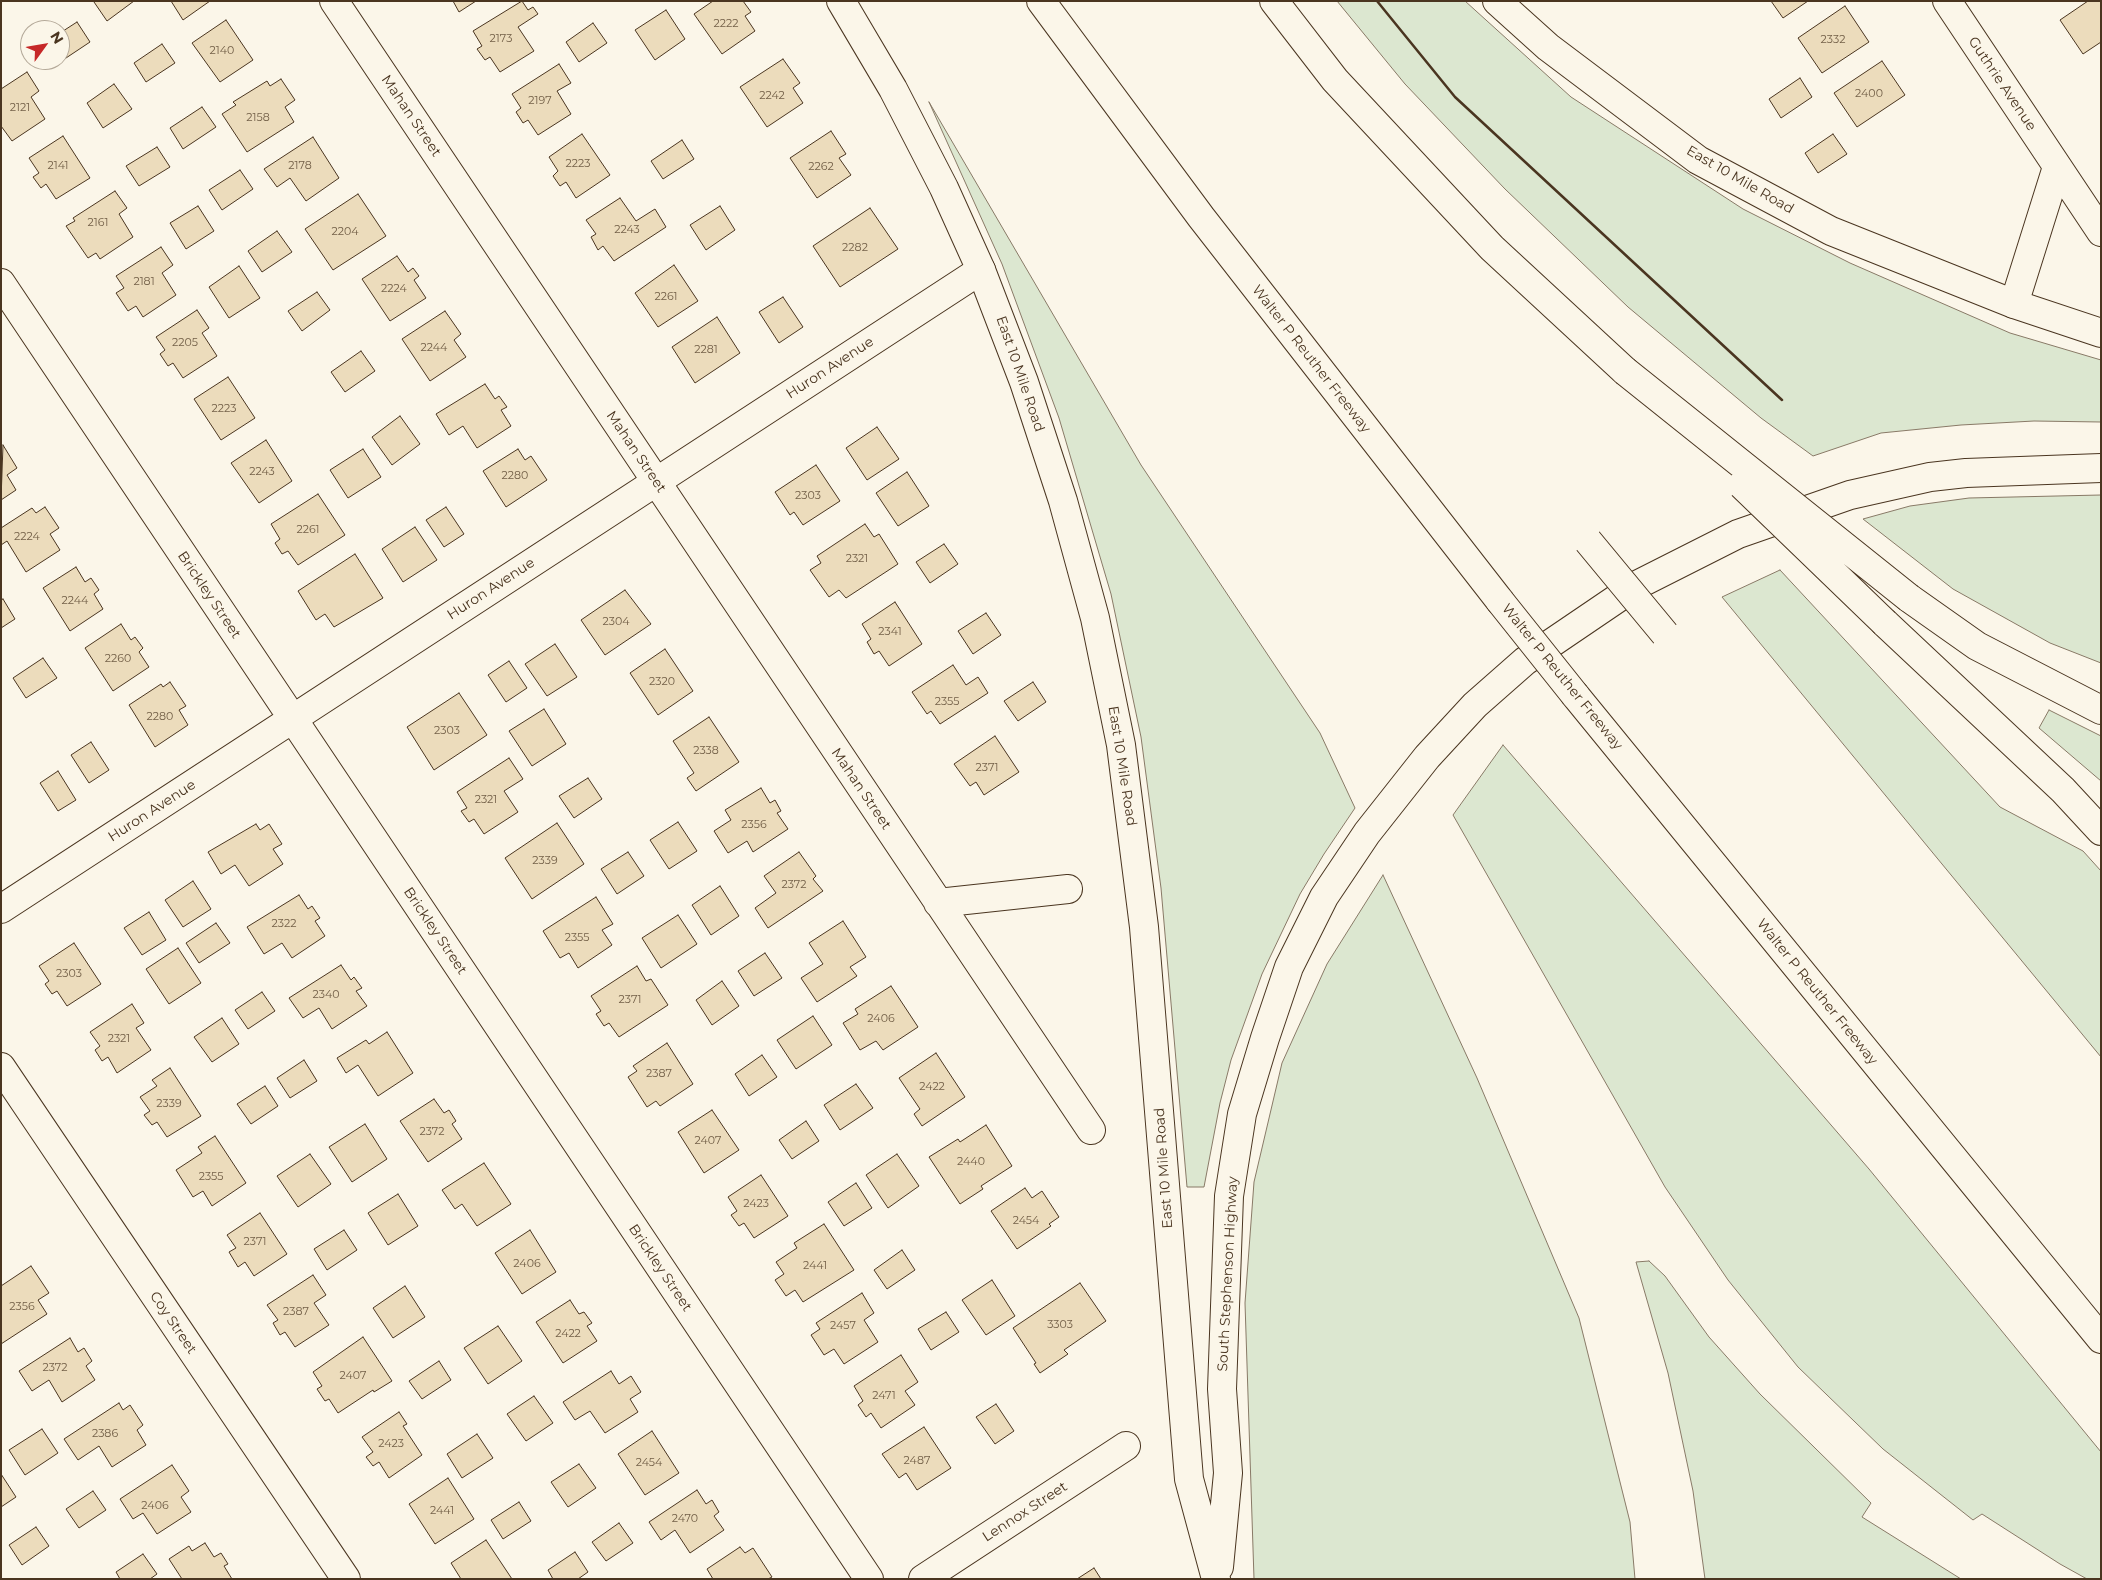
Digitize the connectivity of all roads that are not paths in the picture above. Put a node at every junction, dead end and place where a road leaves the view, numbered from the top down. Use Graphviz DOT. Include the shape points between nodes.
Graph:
graph roads {
  1 [pos="334,1"];
  2 [pos="841,1"];
  3 [pos="1041,1"];
  4 [pos="1274,1"];
  5 [pos="1497,1"];
  6 [pos="1947,1"];
  7 [pos="2057,167"];
  8 [pos="2101,232"];
  9 [pos="981,270"];
  10 [pos="1,283"];
  11 [pos="2014,304"];
  12 [pos="2101,333"];
  13 [pos="1625,371"];
  14 [pos="2101,468"];
  15 [pos="656,481"];
  16 [pos="1588,541"];
  17 [pos="1665,634"];
  18 [pos="2101,710"];
  19 [pos="293,719"];
  20 [pos="2101,831"];
  21 [pos="1068,889"];
  22 [pos="938,903"];
  23 [pos="1,909"];
  24 [pos="1,1067"];
  25 [pos="1091,1130"];
  26 [pos="2101,1339"];
  27 [pos="1126,1446"];
  28 [pos="346,1579"];
  29 [pos="868,1579"];
  30 [pos="923,1579"];
  31 [pos="1217,1579"];
  1 -- 15 [label="main road, Mahan Street"];
  2 -- 9 [label="main road, East 10 Mile Road" via="898,98 959,217"];
  3 -- 26 [label="main road, Walter P Reuther Freeway, bridge" via="1201,217 1500,601"];
  4 -- 13 [label="main road" via="1335,80 1492,248"];
  5 -- 11 [label="main road, East 10 Mile Road" via="1548,47 1698,160 1831,231"];
  6 -- 7 [label="main road, Guthrie Avenue"];
  7 -- 8 [label="main road, Guthrie Avenue"];
  7 -- 11 [label="main road"];
  9 -- 15 [label="main road, Huron Avenue"];
  9 -- 31 [label="main road, East 10 Mile Road" via="1063,501 1095,618 1121,745 1144,927 1189,1479"];
  10 -- 19 [label="main road, Brickley Street"];
  11 -- 12 [label="main road"];
  13 -- 18 [label="main road, bridge" via="1909,598 1977,646"];
  13 -- 20 [label="main road, bridge" via="1885,623 2064,790"];
  14 -- 31 [label="main road, South Stephenson Highway" via="1930,476 1850,495 1738,534 1637,585 1525,660 1474,705 1426,757 1367,833 1324,897 1289,967 1242,1114 1230,1196 1222,1389 1228,1473"];
  15 -- 19 [label="main road, Huron Avenue"];
  15 -- 22 [label="main road, Mahan Street"];
  16 -- 17 [label="main road, bridge"];
  19 -- 23 [label="main road, Huron Avenue"];
  19 -- 29 [label="main road, Brickley Street"];
  21 -- 22 [label="main road"];
  22 -- 25 [label="main road, Mahan Street"];
  24 -- 28 [label="main road, Coy Street"];
  27 -- 30 [label="main road, Lennox Street"];
}
